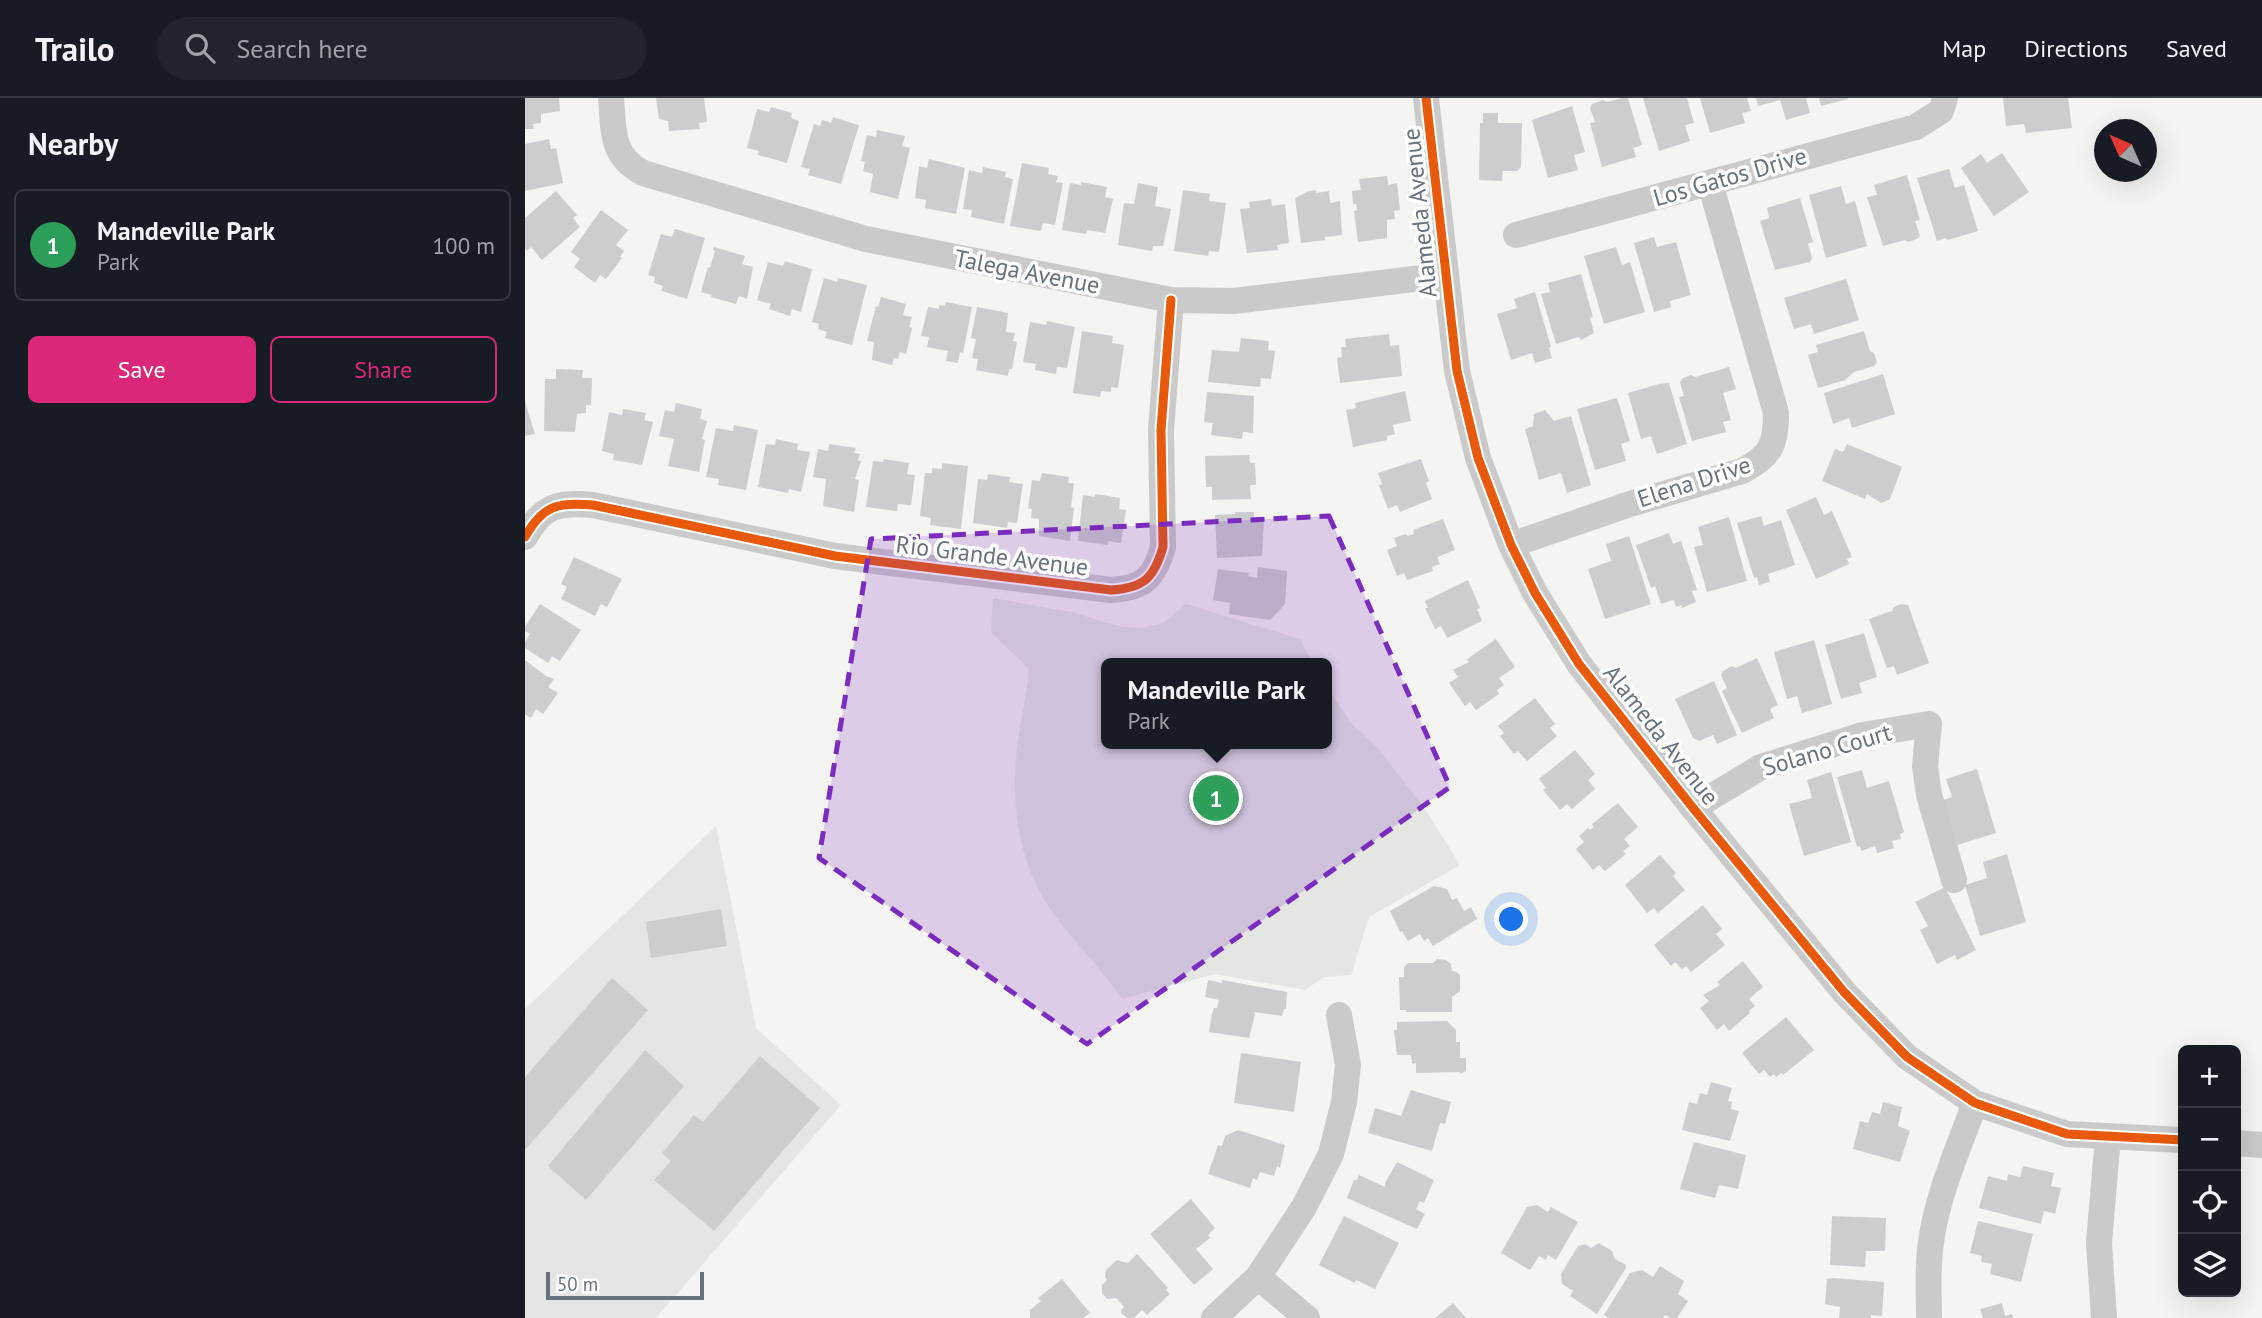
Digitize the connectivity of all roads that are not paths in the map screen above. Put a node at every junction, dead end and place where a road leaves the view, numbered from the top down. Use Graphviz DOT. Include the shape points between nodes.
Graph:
graph roads {
  1 [pos="611,98"];
  2 [pos="1426,98"];
  3 [pos="1943,104"];
  4 [pos="1710,183"];
  5 [pos="1516,235"];
  6 [pos="1446,275"];
  7 [pos="1171,300"];
  8 [pos="525,537"];
  9 [pos="1511,545"];
  10 [pos="1693,807"];
  11 [pos="1954,880"];
  12 [pos="1339,1015"];
  13 [pos="1975,1103"];
  14 [pos="2108,1136"];
  15 [pos="2178,1140"];
  16 [pos="2241,1143"];
  17 [pos="2262,1145"];
  18 [pos="1258,1277"];
  19 [pos="1214,1318"];
  20 [pos="1307,1318"];
  21 [pos="1929,1318"];
  22 [pos="2104,1318"];
  1 -- 7 [label="street, Talega Avenue" via="615,143 622,157 643,173 866,239"];
  2 -- 6 [label="street, Alameda Avenue"];
  3 -- 4 [label="street, Los Gatos Drive" via="1929,121 1916,127"];
  4 -- 5 [label="street, Los Gatos Drive"];
  4 -- 9 [label="street, Elena Drive" via="1776,412 1770,450 1742,471"];
  6 -- 7 [label="street, Talega Avenue" via="1234,301"];
  6 -- 9 [label="street, Alameda Avenue" via="1457,371 1478,458"];
  7 -- 8 [label="street, Rio Grande Avenue" via="1161,430 1163,547 1147,580 1131,589 835,556 573,503 553,506 538,517"];
  9 -- 10 [label="street, Alameda Avenue" via="1579,664"];
  10 -- 11 [label="street, Solano Court" via="1761,767 1863,735 1929,724 1925,766 1929,795"];
  10 -- 13 [label="street, Alameda Avenue" via="1844,992 1907,1057"];
  12 -- 18 [label="street" via="1348,1065 1331,1154 1304,1207"];
  13 -- 14 [label="street, Alameda Avenue" via="2067,1134"];
  13 -- 21 [label="street" via="1941,1194 1929,1262"];
  14 -- 15 [label="street, Alameda Avenue"];
  14 -- 22 [label="street" via="2099,1242"];
  16 -- 17 [label="street"];
  18 -- 19 [label="street"];
  18 -- 20 [label="street"];
}
